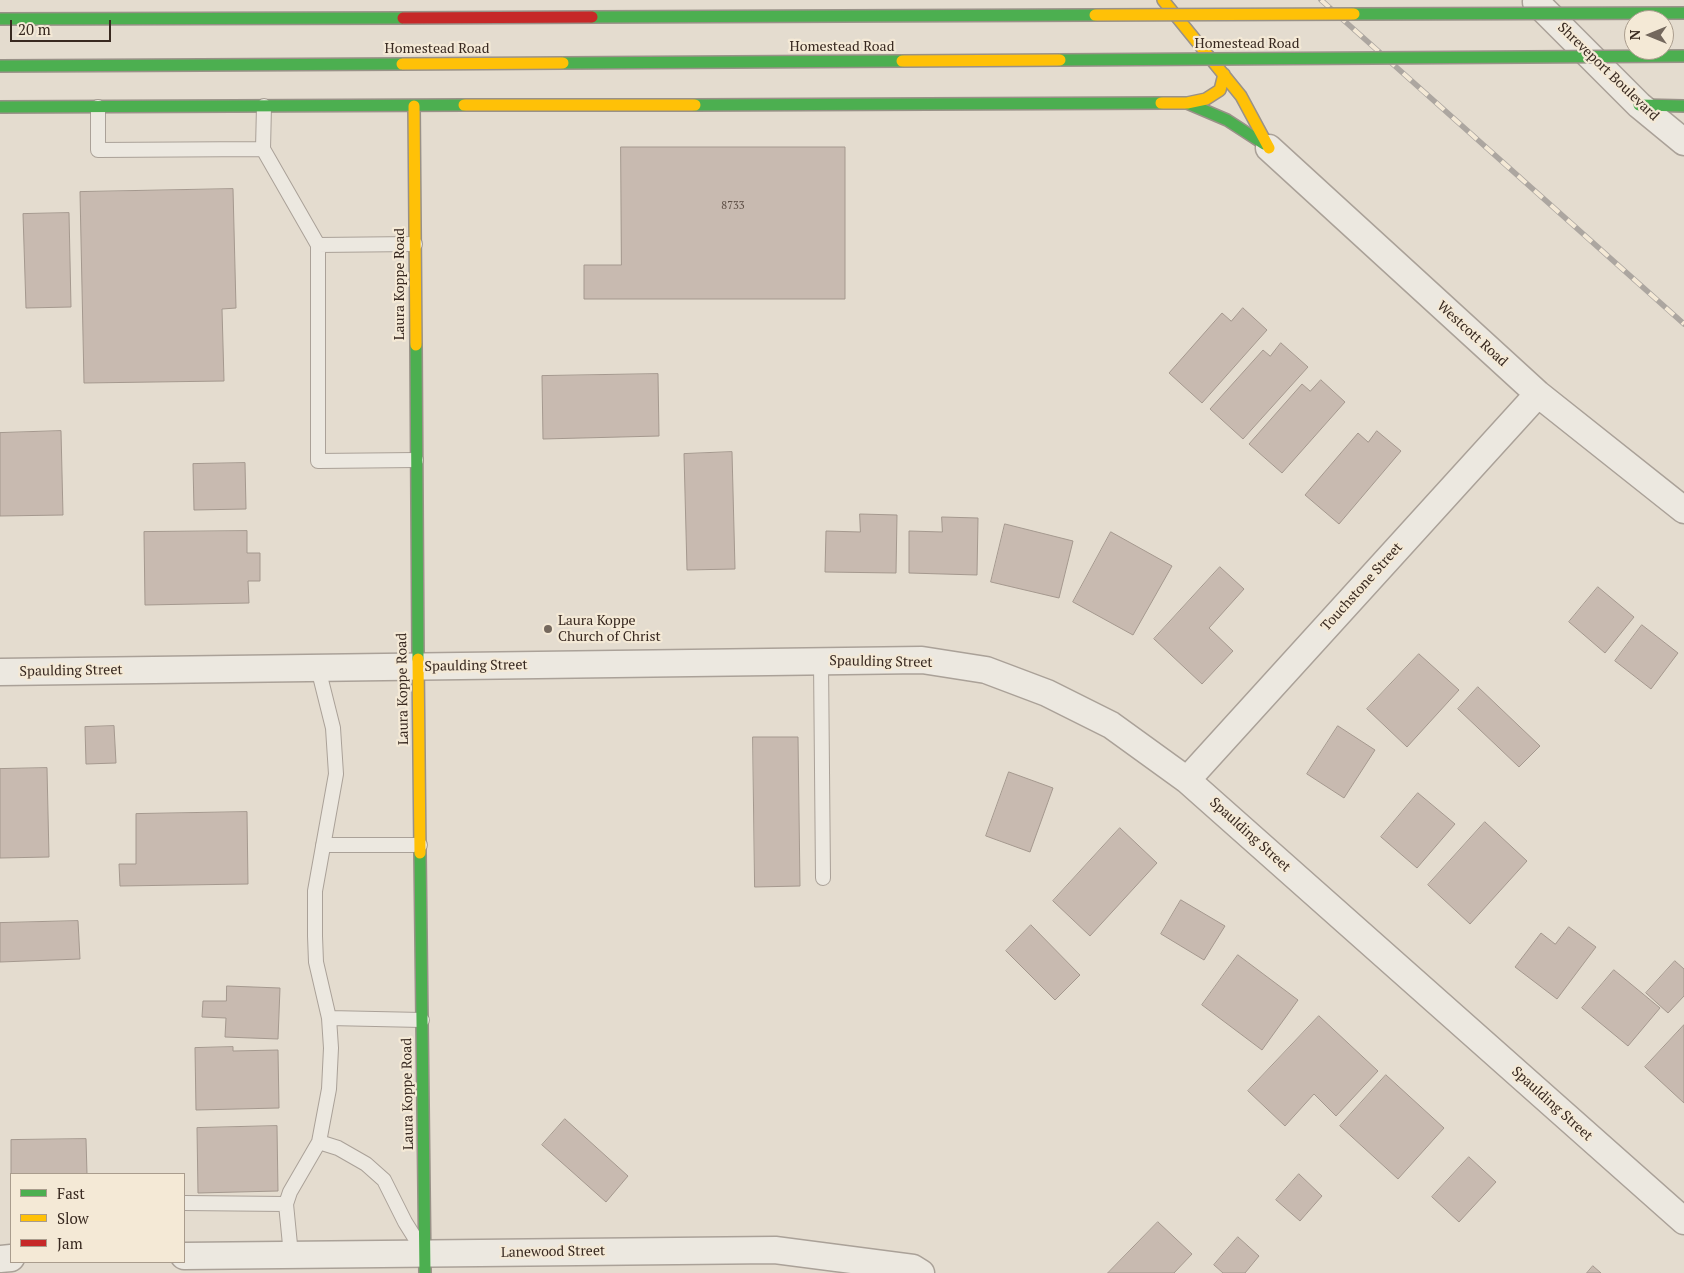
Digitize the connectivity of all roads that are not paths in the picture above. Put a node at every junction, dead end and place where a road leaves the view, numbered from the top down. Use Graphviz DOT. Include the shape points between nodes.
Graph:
graph roads {
  1 [pos="1163,0"];
  2 [pos="1542,3"];
  3 [pos="1684,13"];
  4 [pos="0,19"];
  5 [pos="1684,56"];
  6 [pos="0,66"];
  7 [pos="1224,74"];
  8 [pos="1187,103"];
  9 [pos="1639,105"];
  10 [pos="264,106"];
  11 [pos="414,106"];
  12 [pos="1684,106"];
  13 [pos="0,107"];
  14 [pos="98,107"];
  15 [pos="1684,142"];
  16 [pos="1269,148"];
  17 [pos="263,149"];
  18 [pos="415,244"];
  19 [pos="318,246"];
  20 [pos="1538,394"];
  21 [pos="416,460"];
  22 [pos="1684,510"];
  23 [pos="820,661"];
  24 [pos="418,666"];
  25 [pos="318,668"];
  26 [pos="0,672"];
  27 [pos="1187,780"];
  28 [pos="323,845"];
  29 [pos="420,845"];
  30 [pos="823,878"];
  31 [pos="329,1018"];
  32 [pos="422,1020"];
  33 [pos="319,1142"];
  34 [pos="185,1203"];
  35 [pos="286,1204"];
  36 [pos="1684,1221"];
  37 [pos="291,1255"];
  38 [pos="185,1256"];
  39 [pos="425,1263"];
  40 [pos="921,1273"];
  1 -- 7 [label="main road"];
  2 -- 9 [label="street, Shreveport Boulevard"];
  3 -- 4 [label="main road, Homestead Road, bridge"];
  5 -- 6 [label="main road, Homestead Road, bridge"];
  7 -- 8 [label="main road" via="1220,90 1206,99"];
  7 -- 16 [label="main road" via="1242,96"];
  8 -- 11 [label="main road"];
  8 -- 16 [label="main road" via="1234,123"];
  9 -- 12 [label="main road"];
  9 -- 15 [label="street, Shreveport Boulevard"];
  10 -- 11 [label="main road"];
  10 -- 14 [label="main road"];
  10 -- 17 [label="lane"];
  11 -- 18 [label="main road, Laura Koppe Road"];
  13 -- 14 [label="main road"];
  14 -- 17 [label="lane" via="98,150"];
  16 -- 20 [label="street, Westcott Road"];
  17 -- 19 [label="lane"];
  18 -- 19 [label="lane"];
  18 -- 21 [label="main road, Laura Koppe Road"];
  19 -- 21 [label="lane" via="318,461"];
  20 -- 22 [label="street, Westcott Road"];
  20 -- 27 [label="street, Touchstone Street"];
  21 -- 24 [label="main road, Laura Koppe Road"];
  23 -- 24 [label="street, Spaulding Street"];
  23 -- 27 [label="street, Spaulding Street" via="922,660 986,670 1047,693 1111,725"];
  23 -- 30 [label="lane"];
  24 -- 25 [label="street, Spaulding Street"];
  24 -- 29 [label="main road, Laura Koppe Road"];
  25 -- 26 [label="street, Spaulding Street"];
  25 -- 28 [label="lane" via="333,728 336,774"];
  27 -- 36 [label="street, Spaulding Street"];
  28 -- 29 [label="lane"];
  28 -- 31 [label="lane" via="315,891 315,936 316,962"];
  29 -- 32 [label="main road, Laura Koppe Road"];
  31 -- 32 [label="lane"];
  31 -- 33 [label="lane" via="329,1089"];
  32 -- 39 [label="main road, Laura Koppe Road"];
  33 -- 35 [label="lane"];
  33 -- 39 [label="lane" via="338,1148 366,1164 384,1180"];
  34 -- 35 [label="lane"];
  35 -- 37 [label="lane"];
  37 -- 38 [label="street, Lanewood Street"];
  37 -- 39 [label="street, Lanewood Street"];
  39 -- 40 [label="street, Lanewood Street" via="775,1250 913,1268"];
}
